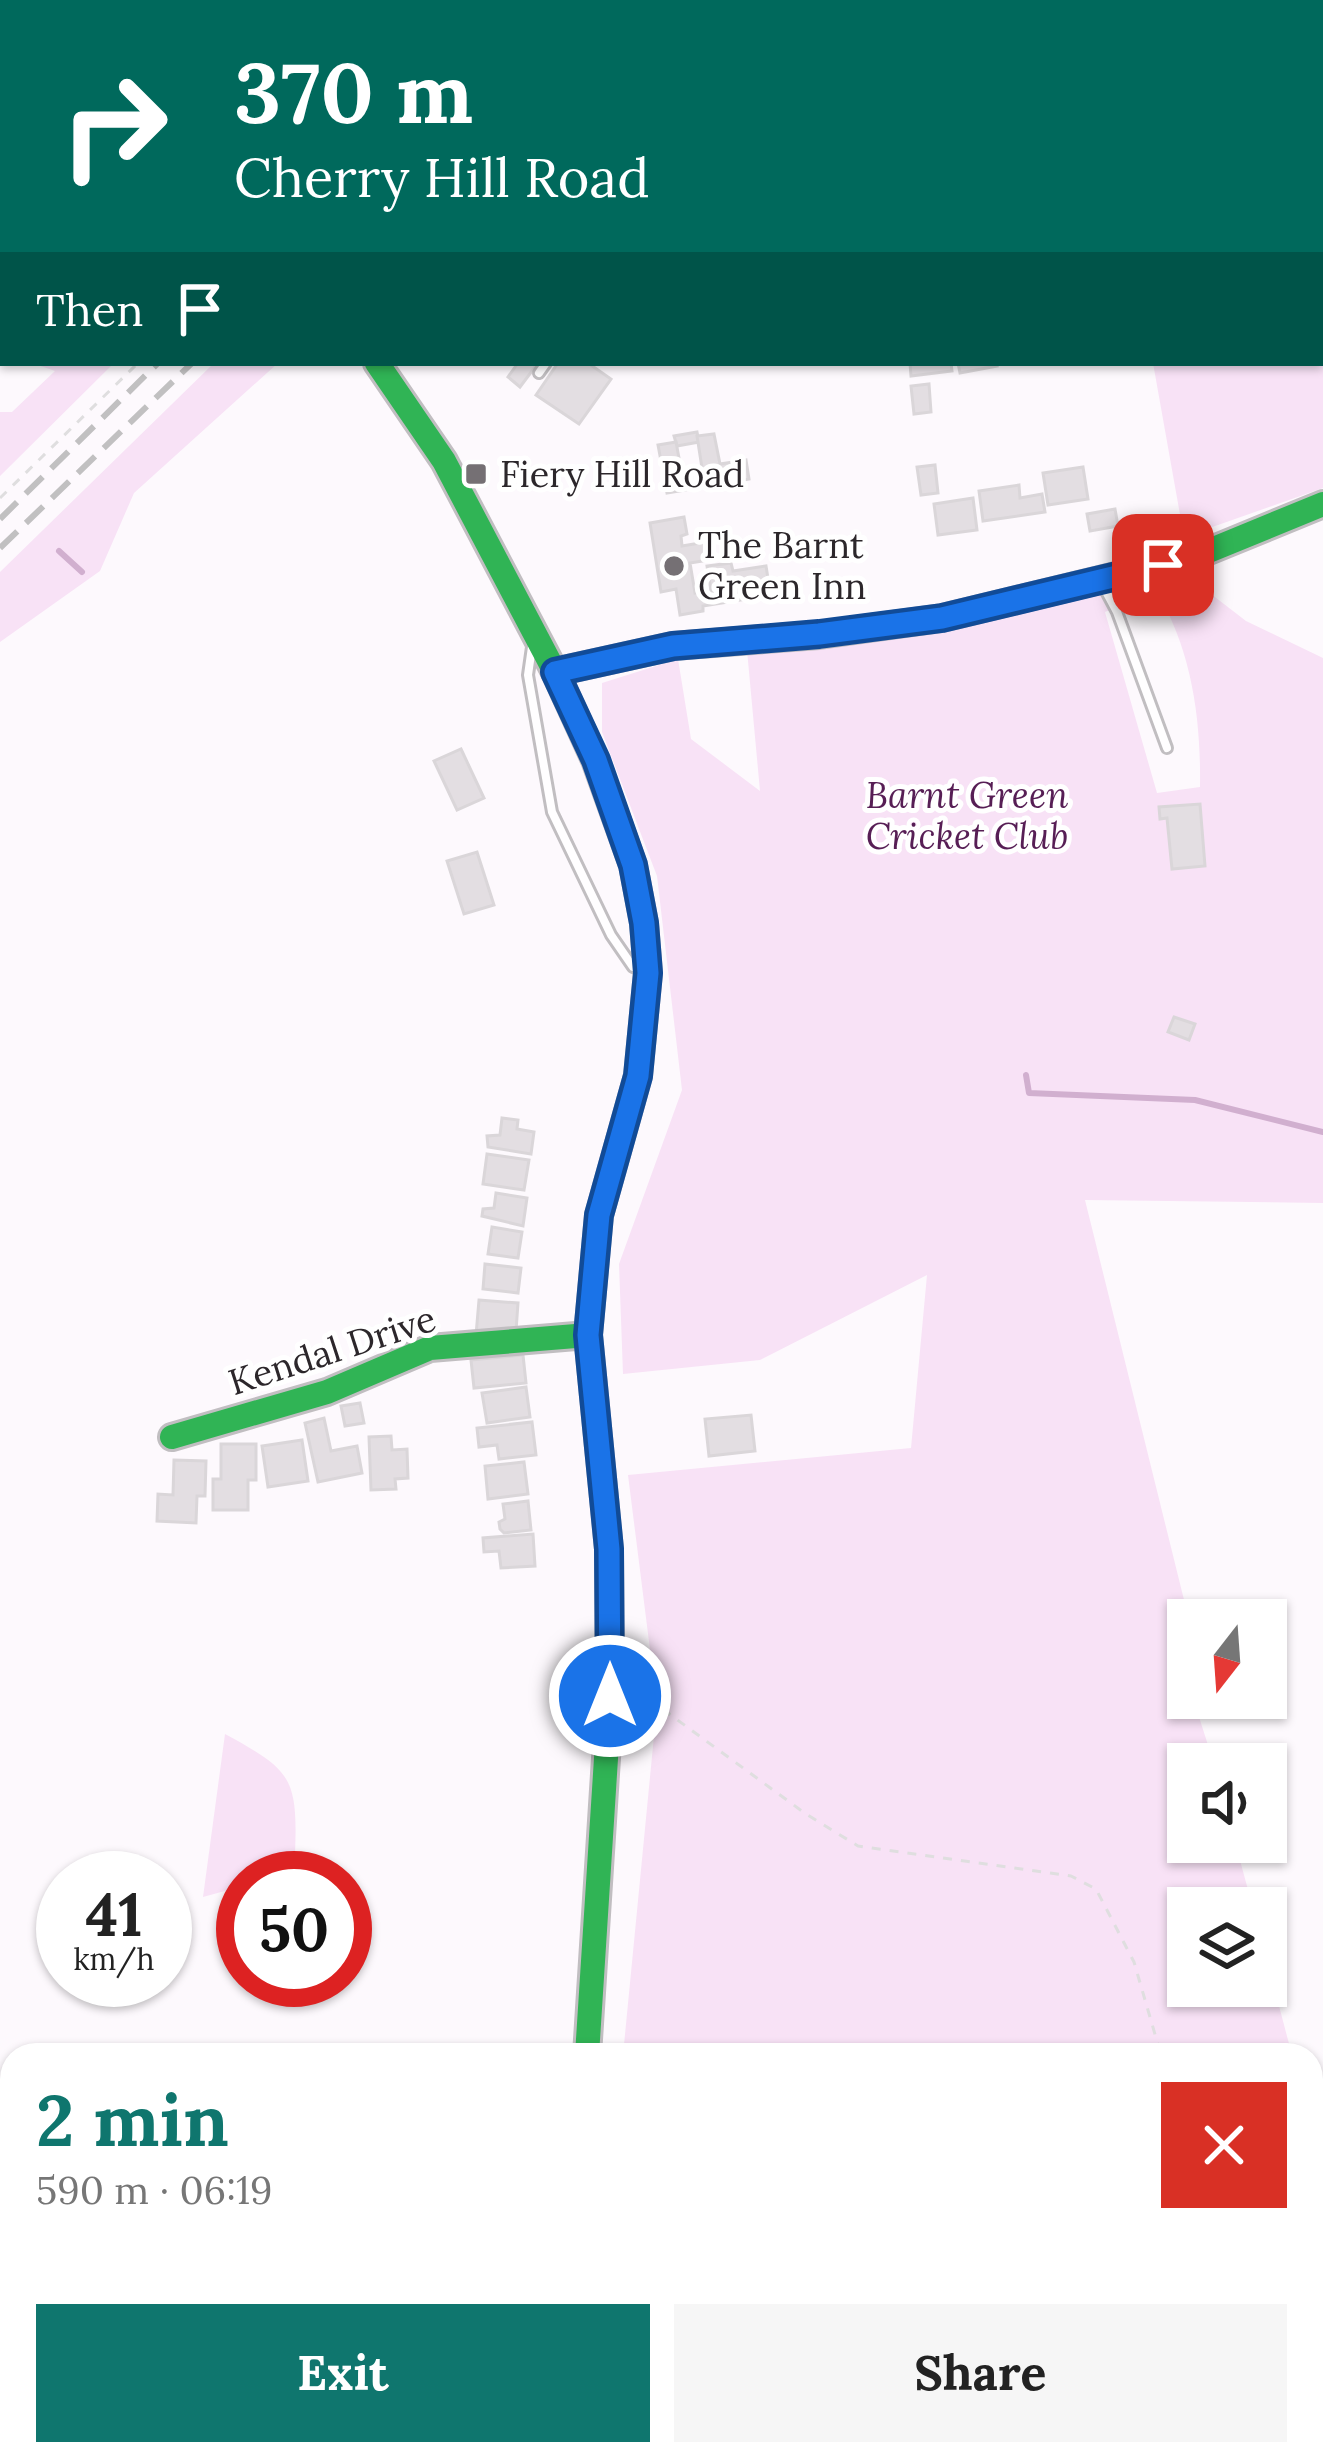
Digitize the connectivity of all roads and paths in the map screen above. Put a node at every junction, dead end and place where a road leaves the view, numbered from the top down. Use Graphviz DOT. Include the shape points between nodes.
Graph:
graph roads {
  1 [pos="135,366"];
  2 [pos="379,366"];
  3 [pos="544,366"];
  4 [pos="538,373"];
  5 [pos="0,498"];
  6 [pos="1323,504"];
  7 [pos="1100,581"];
  8 [pos="534,632"];
  9 [pos="555,672"];
  10 [pos="1167,748"];
  11 [pos="648,973"];
  12 [pos="588,1335"];
  13 [pos="172,1437"];
  14 [pos="610,1696"];
  15 [pos="588,2043"];
  16 [pos="1158,2043"];
  1 -- 5 [label="path"];
  2 -- 8 [label="main road" via="444,461"];
  3 -- 4 [label="lane"];
  6 -- 7 [label="main road" via="1195,557"];
  7 -- 9 [label="main road" via="942,618 673,646"];
  7 -- 10 [label="lane"];
  8 -- 9 [label="main road"];
  8 -- 11 [label="lane" via="528,675 552,812 611,935 633,968"];
  9 -- 11 [label="main road" via="633,865"];
  11 -- 12 [label="main road" via="638,1076 599,1215"];
  12 -- 13 [label="main road, Kendal Drive" via="430,1348 327,1392"];
  12 -- 14 [label="main road" via="609,1549"];
  14 -- 15 [label="main road"];
  14 -- 16 [label="path" via="657,1705 858,1846 1071,1876 1096,1889 1134,1962"];
}
